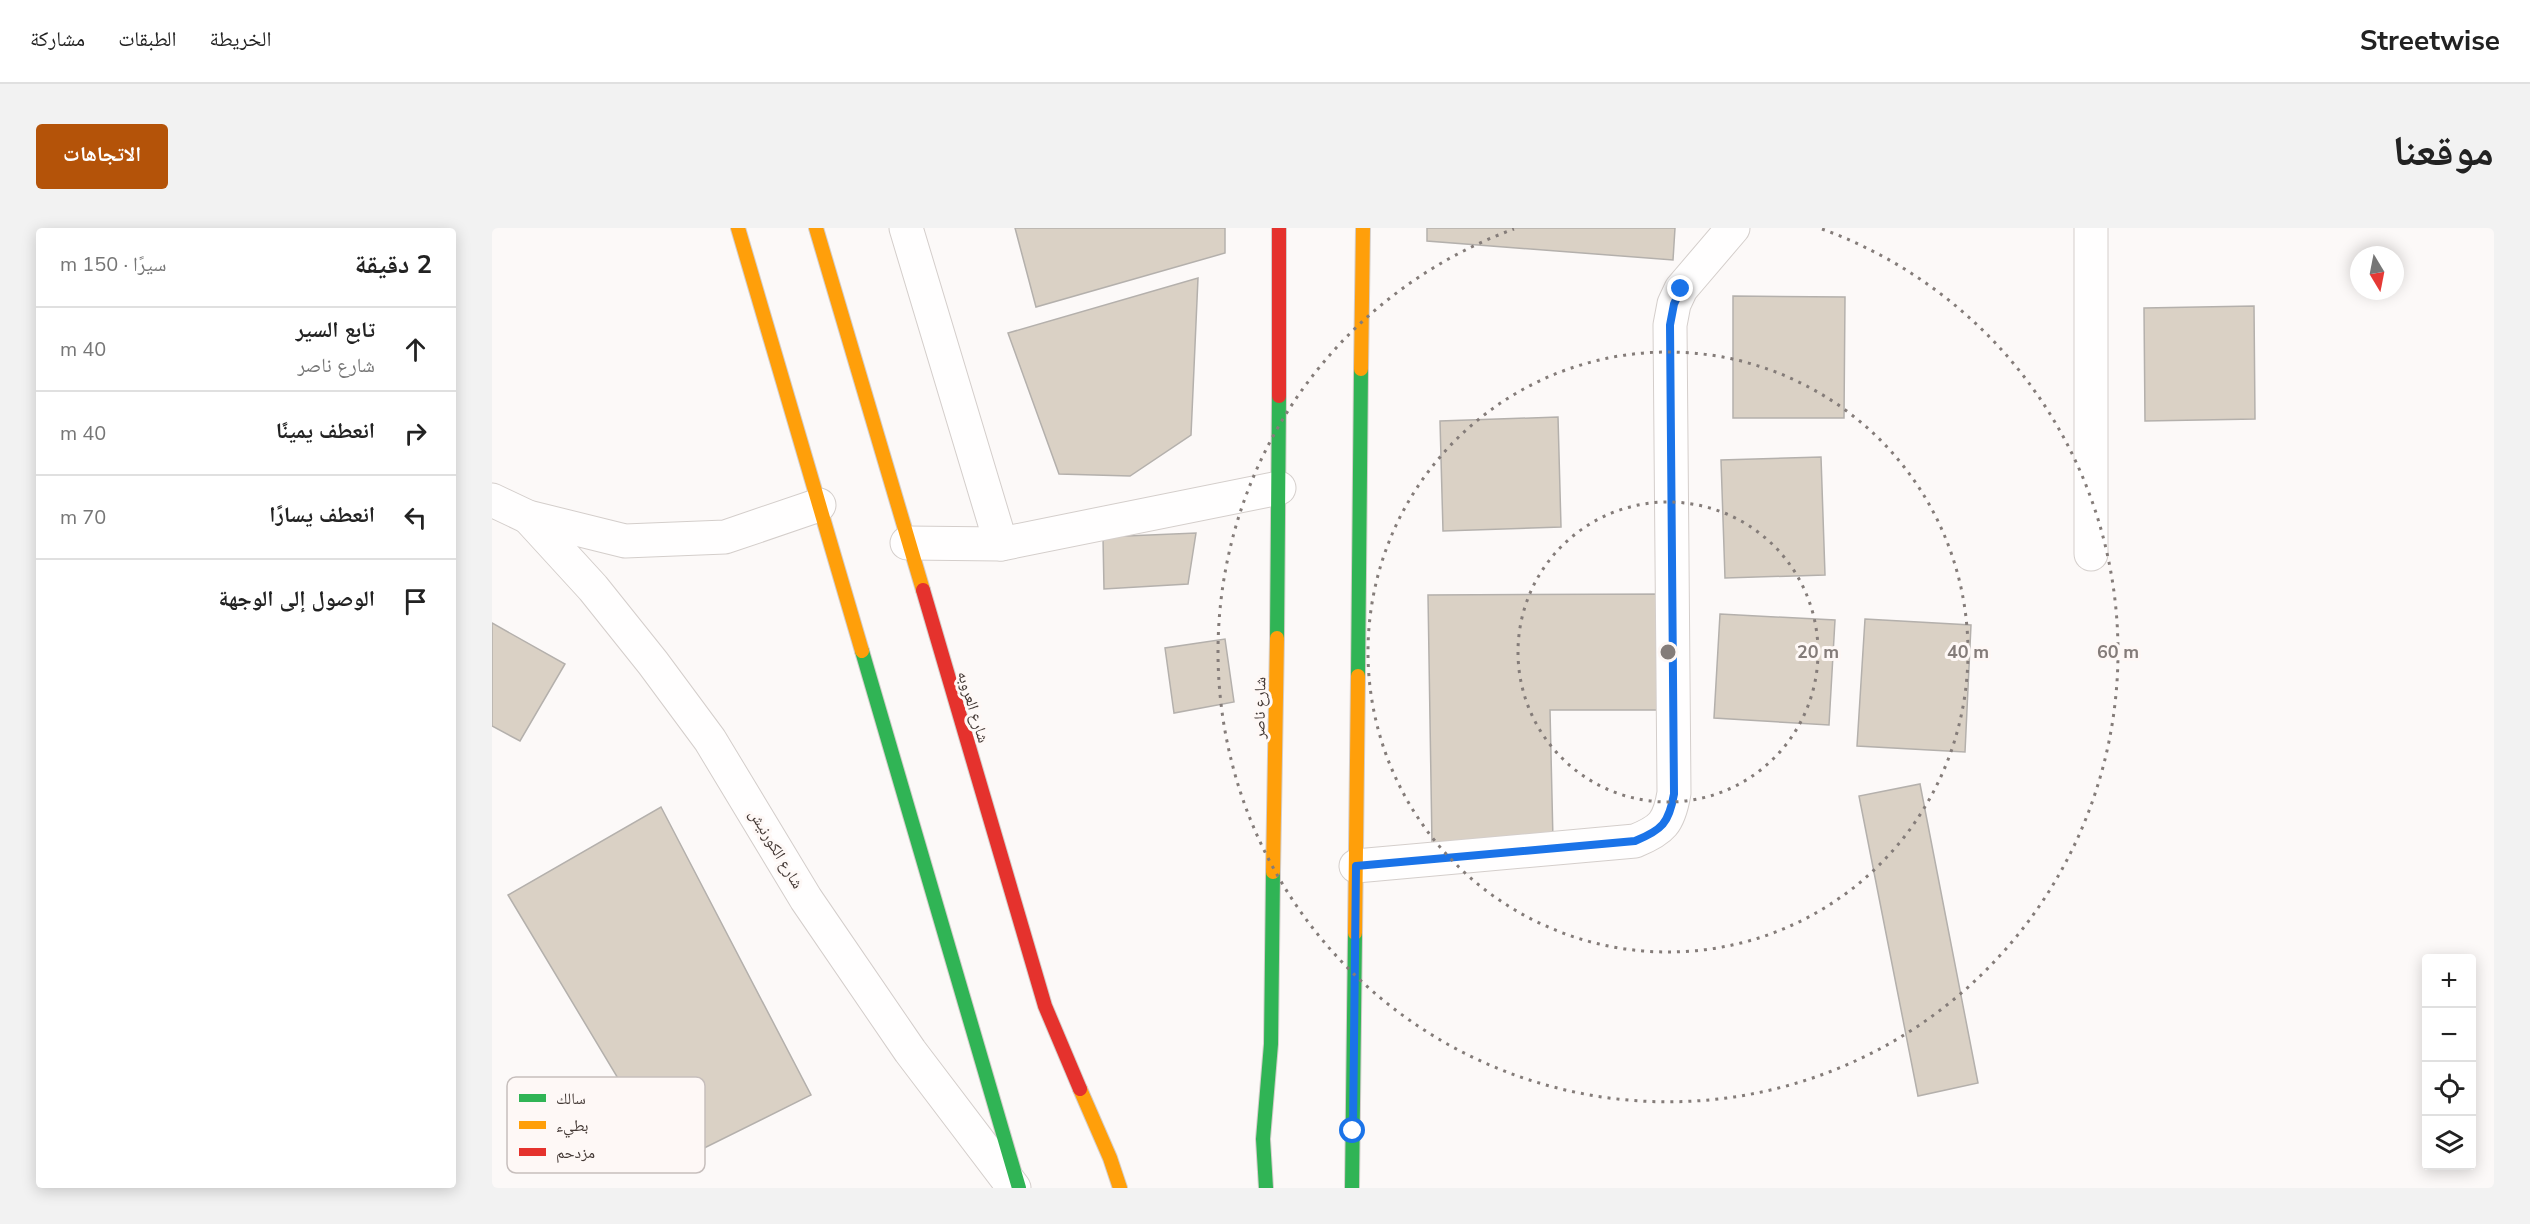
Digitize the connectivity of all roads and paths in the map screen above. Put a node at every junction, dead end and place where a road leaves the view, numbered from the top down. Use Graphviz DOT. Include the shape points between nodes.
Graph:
graph roads {
  1 [pos="738,228"];
  2 [pos="816,228"];
  3 [pos="906,228"];
  4 [pos="1279,228"];
  5 [pos="1364,228"];
  6 [pos="1733,228"];
  7 [pos="2091,228"];
  8 [pos="1280,488"];
  9 [pos="492,500"];
  10 [pos="819,505"];
  11 [pos="528,517"];
  12 [pos="908,543"];
  13 [pos="1001,544"];
  14 [pos="2091,554"];
  15 [pos="1356,866"];
  16 [pos="1014,1188"];
  17 [pos="1019,1188"];
  18 [pos="1120,1188"];
  19 [pos="1266,1188"];
  20 [pos="1352,1188"];
  1 -- 10 [label="main road"];
  2 -- 12 [label="main road, شارع العروبه"];
  3 -- 13 [label="street"];
  4 -- 8 [label="main road, شارع ناصر"];
  5 -- 15 [label="main road"];
  6 -- 15 [label="street" via="1681,289 1670,325 1674,794 1671,813 1663,826 1635,841"];
  7 -- 14 [label="street"];
  8 -- 13 [label="street"];
  8 -- 19 [label="main road, شارع ناصر" via="1271,1044 1263,1138"];
  9 -- 11 [label="street, شارع الكورنيش"];
  10 -- 11 [label="street, شارع الكورنيش" via="724,537 625,540"];
  10 -- 17 [label="main road"];
  11 -- 16 [label="street, شارع الكورنيش" via="593,588 710,740 812,908 910,1052"];
  12 -- 13 [label="street"];
  12 -- 18 [label="main road, شارع العروبه" via="1045,1006"];
  15 -- 20 [label="main road"];
}
